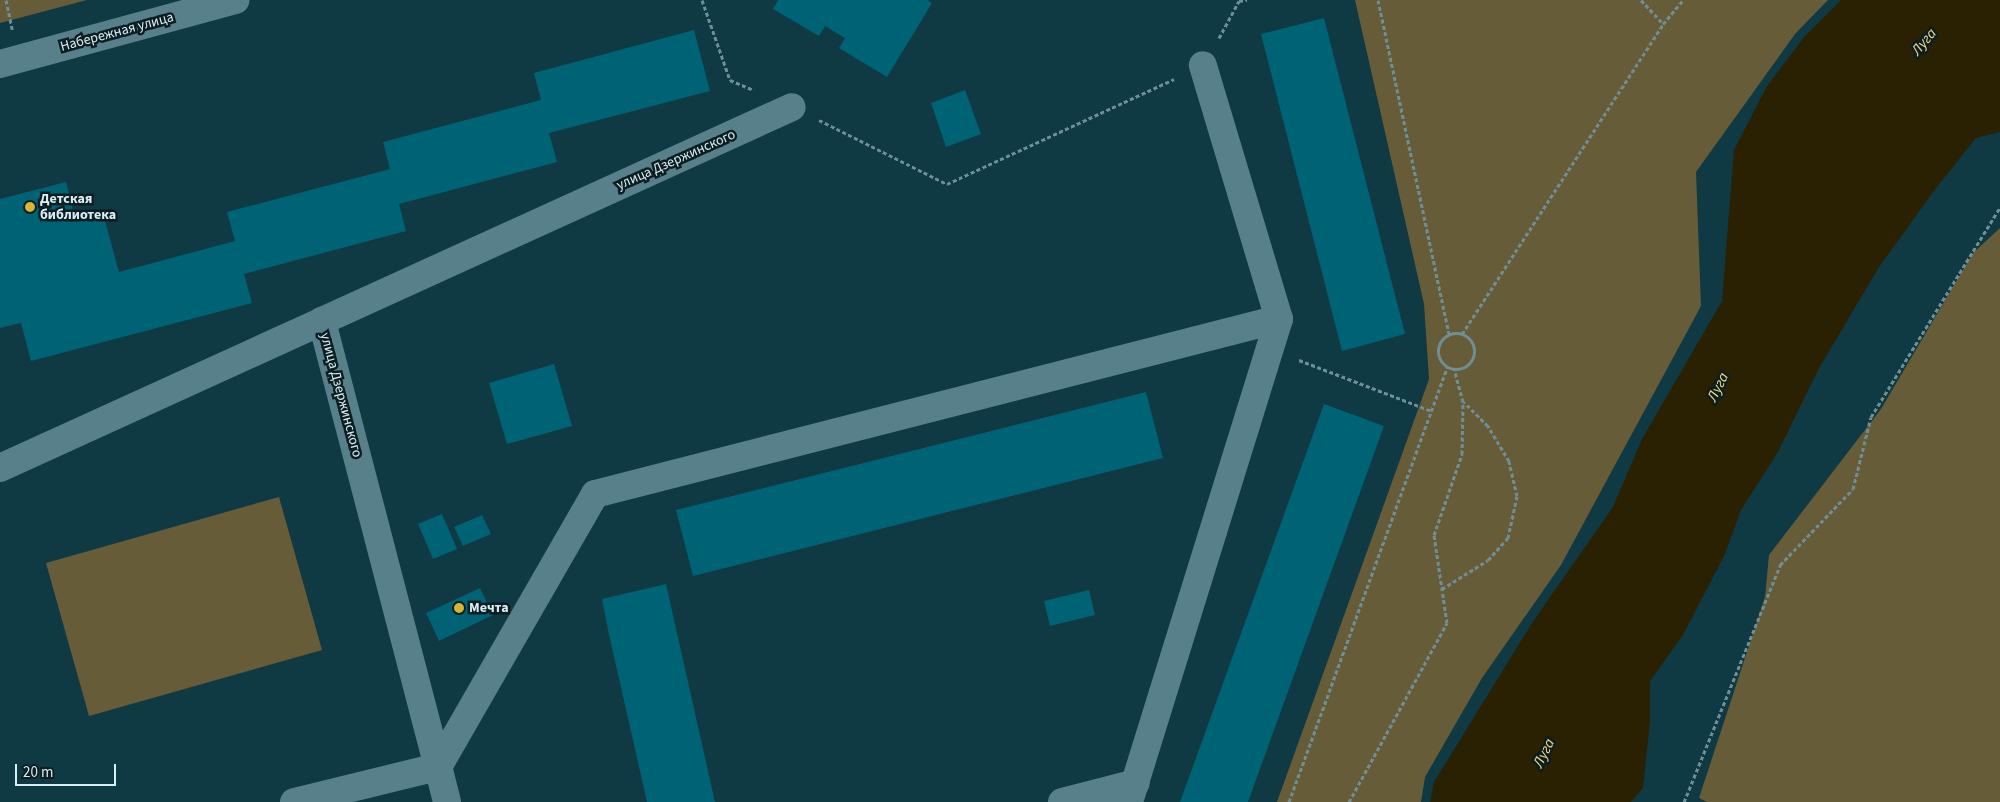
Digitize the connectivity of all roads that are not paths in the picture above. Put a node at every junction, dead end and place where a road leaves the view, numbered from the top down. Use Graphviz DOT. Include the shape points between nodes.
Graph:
graph roads {
  1 [pos="235,0"];
  2 [pos="0,64"];
  3 [pos="1203,65"];
  4 [pos="792,107"];
  5 [pos="1280,319"];
  6 [pos="322,321"];
  7 [pos="0,468"];
  8 [pos="438,767"];
  9 [pos="1132,793"];
  10 [pos="294,802"];
  11 [pos="447,802"];
  12 [pos="1062,802"];
  1 -- 2 [label="street, Набережная улица"];
  3 -- 5 [label="street"];
  4 -- 6 [label="street, улица Дзержинского"];
  5 -- 8 [label="street" via="595,494"];
  5 -- 9 [label="street"];
  6 -- 7 [label="street"];
  6 -- 8 [label="street, улица Дзержинского"];
  8 -- 10 [label="street"];
  8 -- 11 [label="street, улица Дзержинского"];
  9 -- 12 [label="street"];
}
